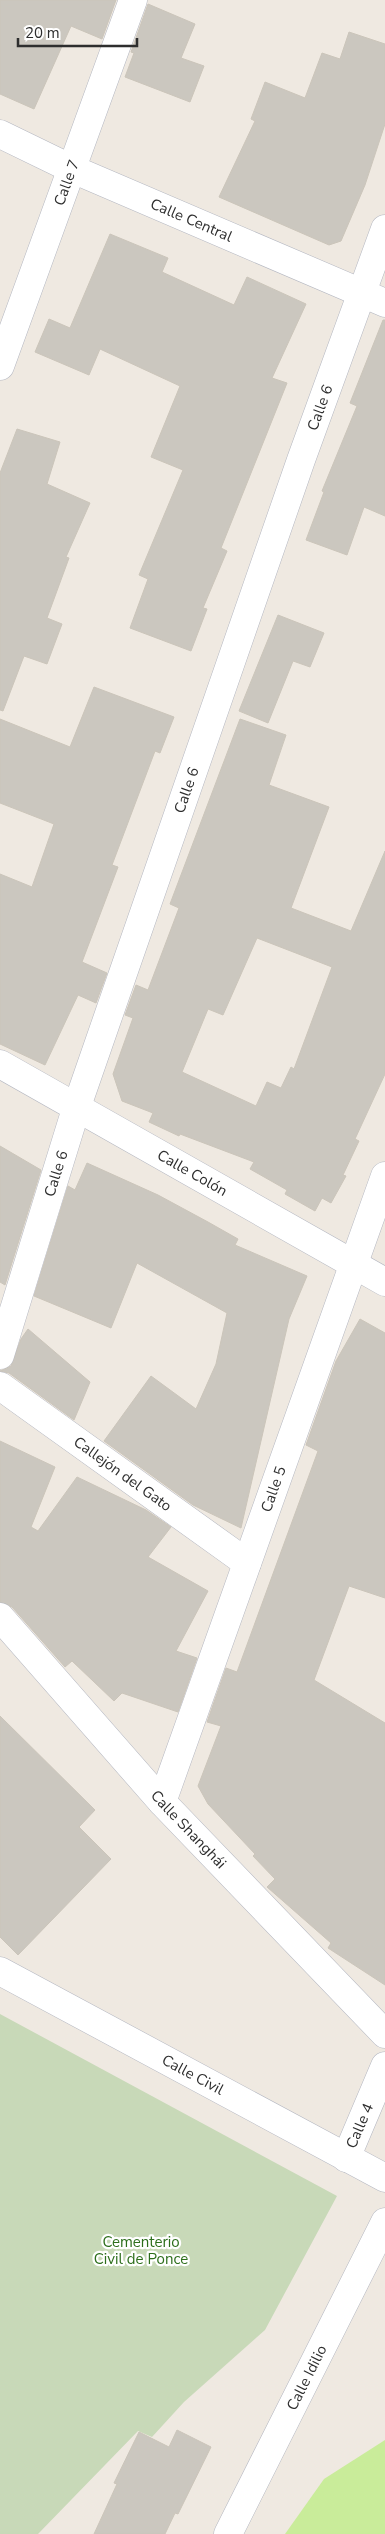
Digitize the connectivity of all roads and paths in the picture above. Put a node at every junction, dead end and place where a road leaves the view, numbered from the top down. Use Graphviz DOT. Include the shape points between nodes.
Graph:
graph roads {
  1 [pos="133,0"];
  2 [pos="0,134"];
  3 [pos="70,168"];
  4 [pos="385,229"];
  5 [pos="373,298"];
  6 [pos="0,366"];
  7 [pos="0,1064"];
  8 [pos="76,1109"];
  9 [pos="385,1176"];
  10 [pos="353,1262"];
  11 [pos="385,1282"];
  12 [pos="0,1355"];
  13 [pos="0,1386"];
  14 [pos="247,1563"];
  15 [pos="0,1618"];
  16 [pos="162,1802"];
  17 [pos="0,1970"];
  18 [pos="385,2034"];
  19 [pos="385,2066"];
  20 [pos="346,2158"];
  21 [pos="385,2178"];
  22 [pos="385,2222"];
  23 [pos="228,2534"];
  1 -- 3 [label="street, Calle 7"];
  2 -- 3 [label="street, Calle Central"];
  3 -- 5 [label="street, Calle Central"];
  3 -- 6 [label="street, Calle 7"];
  4 -- 5 [label="street, Calle 6"];
  5 -- 8 [label="street, Calle 6" via="301,460"];
  7 -- 8 [label="street, Calle Colón"];
  8 -- 10 [label="street, Calle Colón"];
  8 -- 12 [label="street, Calle 6"];
  9 -- 10 [label="street, Calle 5"];
  10 -- 11 [label="street, Calle Colón"];
  10 -- 14 [label="street, Calle 5"];
  13 -- 14 [label="street, Callejón del Gato"];
  14 -- 16 [label="street, Calle 5"];
  15 -- 16 [label="street, Calle Shanghái"];
  16 -- 18 [label="street, Calle Shanghái"];
  17 -- 20 [label="street, Calle Civil"];
  19 -- 20 [label="street, Calle 4"];
  20 -- 21 [label="street, Calle Civil"];
  22 -- 23 [label="street, Calle Idilio"];
}
